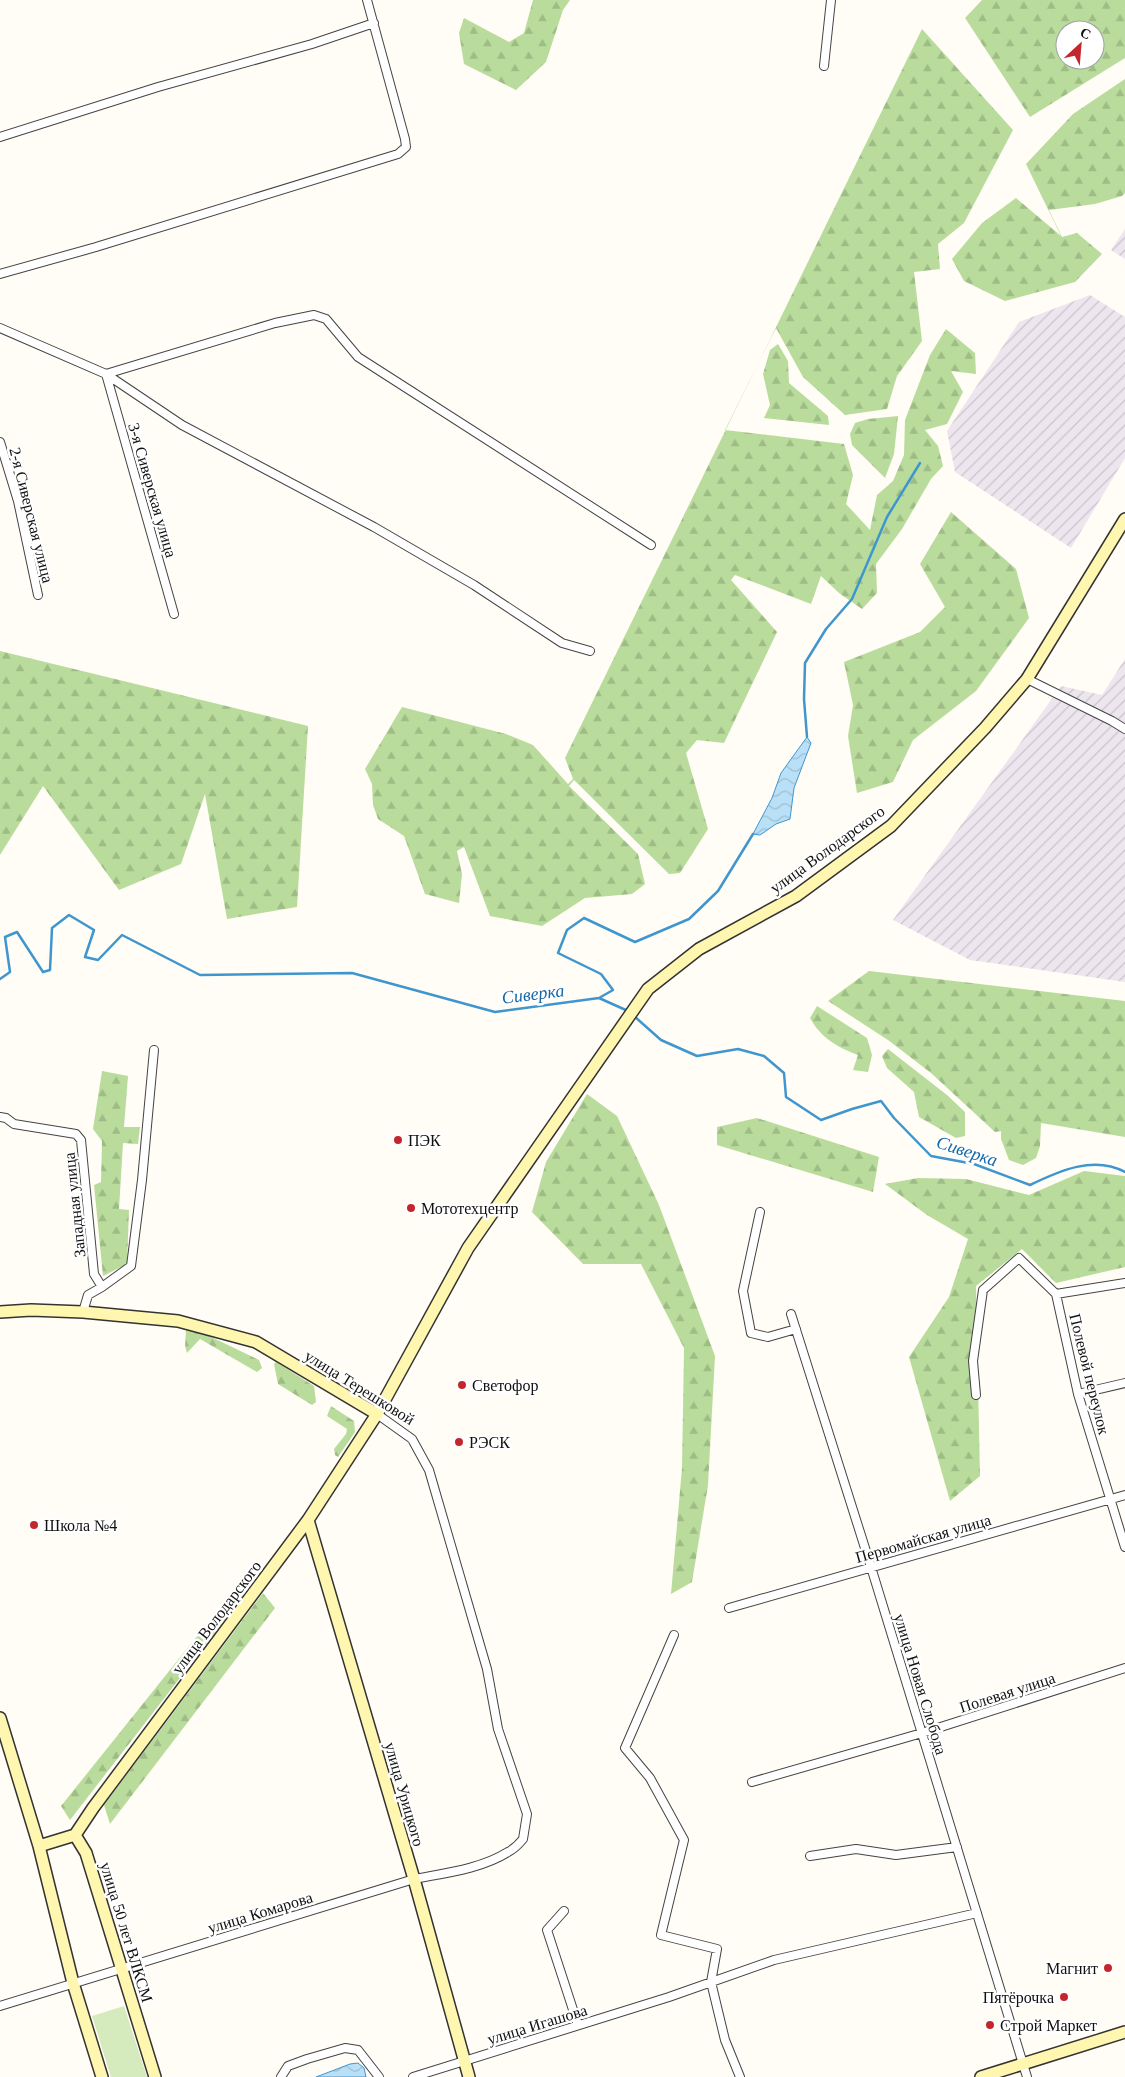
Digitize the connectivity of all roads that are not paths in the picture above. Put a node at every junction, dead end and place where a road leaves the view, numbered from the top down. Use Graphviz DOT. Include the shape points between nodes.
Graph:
graph roads {
  1 [pos="367,0"];
  2 [pos="831,0"];
  3 [pos="374,23"];
  4 [pos="824,66"];
  5 [pos="0,137"];
  6 [pos="0,274"];
  7 [pos="0,328"];
  8 [pos="106,374"];
  9 [pos="0,442"];
  10 [pos="1125,519"];
  11 [pos="651,545"];
  12 [pos="38,595"];
  13 [pos="174,614"];
  14 [pos="590,651"];
  15 [pos="1026,679"];
  16 [pos="1125,729"];
  17 [pos="154,1050"];
  18 [pos="0,1117"];
  19 [pos="760,1212"];
  20 [pos="1125,1282"];
  21 [pos="102,1287"];
  22 [pos="1056,1294"];
  23 [pos="0,1312"];
  24 [pos="83,1312"];
  25 [pos="791,1314"];
  26 [pos="796,1329"];
  27 [pos="1125,1383"];
  28 [pos="1078,1394"];
  29 [pos="976,1395"];
  30 [pos="377,1414"];
  31 [pos="1125,1495"];
  32 [pos="1110,1499"];
  33 [pos="308,1520"];
  34 [pos="1125,1547"];
  35 [pos="871,1567"];
  36 [pos="729,1608"];
  37 [pos="674,1635"];
  38 [pos="1125,1668"];
  39 [pos="0,1718"];
  40 [pos="922,1733"];
  41 [pos="752,1782"];
  42 [pos="76,1835"];
  43 [pos="523,1839"];
  44 [pos="39,1846"];
  45 [pos="957,1847"];
  46 [pos="810,1856"];
  47 [pos="414,1879"];
  48 [pos="564,1911"];
  49 [pos="977,1913"];
  50 [pos="122,1970"];
  51 [pos="711,1982"];
  52 [pos="73,1983"];
  53 [pos="0,2006"];
  54 [pos="578,2025"];
  55 [pos="1125,2032"];
  56 [pos="465,2060"];
  57 [pos="1023,2064"];
  58 [pos="102,2077"];
  59 [pos="156,2077"];
  60 [pos="281,2077"];
  61 [pos="379,2077"];
  62 [pos="413,2077"];
  63 [pos="469,2077"];
  64 [pos="740,2077"];
  65 [pos="981,2077"];
  66 [pos="1027,2077"];
  1 -- 3 [label="street"];
  2 -- 4 [label="street"];
  3 -- 5 [label="street"];
  3 -- 6 [label="street" via="405,139 406,147 398,154"];
  7 -- 8 [label="street"];
  8 -- 11 [label="street" via="275,323 314,315 326,319 358,357"];
  8 -- 13 [label="street, 3-я Сиверская улица"];
  8 -- 14 [label="street" via="182,425 374,527 474,585 562,643"];
  9 -- 12 [label="street, 2-я Сиверская улица" via="18,501"];
  10 -- 15 [label="main road, улица Володарского"];
  15 -- 16 [label="street"];
  15 -- 30 [label="main road, улица Володарского" via="985,728 891,826 796,896 699,949 648,989 468,1248"];
  17 -- 21 [label="street" via="131,1266"];
  18 -- 21 [label="street, Западная улица" via="14,1124 76,1134 81,1140 94,1274"];
  19 -- 26 [label="street" via="743,1291 751,1332 768,1337"];
  20 -- 22 [label="street"];
  21 -- 24 [label="street" via="88,1295"];
  22 -- 28 [label="street, Полевой переулок"];
  22 -- 29 [label="street" via="1019,1258 983,1290 974,1361"];
  23 -- 24 [label="main road, улица Терешковой"];
  24 -- 30 [label="main road, улица Терешковой" via="178,1321 256,1342"];
  25 -- 26 [label="street, улица Новая Слобода"];
  26 -- 35 [label="street, улица Новая Слобода"];
  27 -- 28 [label="street"];
  28 -- 32 [label="street, Полевой переулок"];
  30 -- 33 [label="main road, улица Володарского"];
  30 -- 43 [label="street, улица Терешковой" via="412,1439 430,1470 488,1670 498,1729 527,1814"];
  31 -- 32 [label="street, Первомайская улица"];
  32 -- 34 [label="street, Полевой переулок"];
  32 -- 35 [label="street, Первомайская улица"];
  33 -- 42 [label="main road, улица Володарского"];
  33 -- 47 [label="main road, улица Урицкого"];
  35 -- 36 [label="street, Первомайская улица"];
  35 -- 40 [label="street, улица Новая Слобода"];
  37 -- 51 [label="street" via="625,1748 650,1778 684,1840 661,1935 717,1949"];
  38 -- 40 [label="street, Полевая улица"];
  39 -- 44 [label="main road"];
  40 -- 41 [label="street, Полевая улица"];
  40 -- 45 [label="street, улица Новая Слобода"];
  42 -- 44 [label="main road"];
  42 -- 50 [label="main road, улица 50 лет ВЛКСМ" via="86,1854"];
  43 -- 47 [label="street, улица Комарова" via="509,1852 483,1862"];
  44 -- 52 [label="main road"];
  45 -- 46 [label="street" via="896,1855 856,1848"];
  45 -- 49 [label="street, улица Новая Слобода"];
  47 -- 50 [label="street, улица Комарова"];
  47 -- 56 [label="main road, улица Урицкого"];
  48 -- 54 [label="street" via="547,1930"];
  49 -- 51 [label="street, улица Игашова" via="774,1960"];
  49 -- 57 [label="street, улица Новая Слобода"];
  50 -- 52 [label="street, улица Комарова"];
  50 -- 59 [label="main road, улица 50 лет ВЛКСМ"];
  51 -- 54 [label="street, улица Игашова"];
  51 -- 64 [label="street" via="726,2040"];
  52 -- 53 [label="street, улица Комарова"];
  52 -- 58 [label="main road"];
  54 -- 56 [label="street, улица Игашова"];
  55 -- 57 [label="main road"];
  56 -- 62 [label="street, улица Игашова"];
  56 -- 63 [label="main road, улица Урицкого"];
  57 -- 65 [label="main road"];
  57 -- 66 [label="street, улица Новая Слобода"];
  60 -- 61 [label="street" via="288,2066 345,2048 358,2050"];
}
